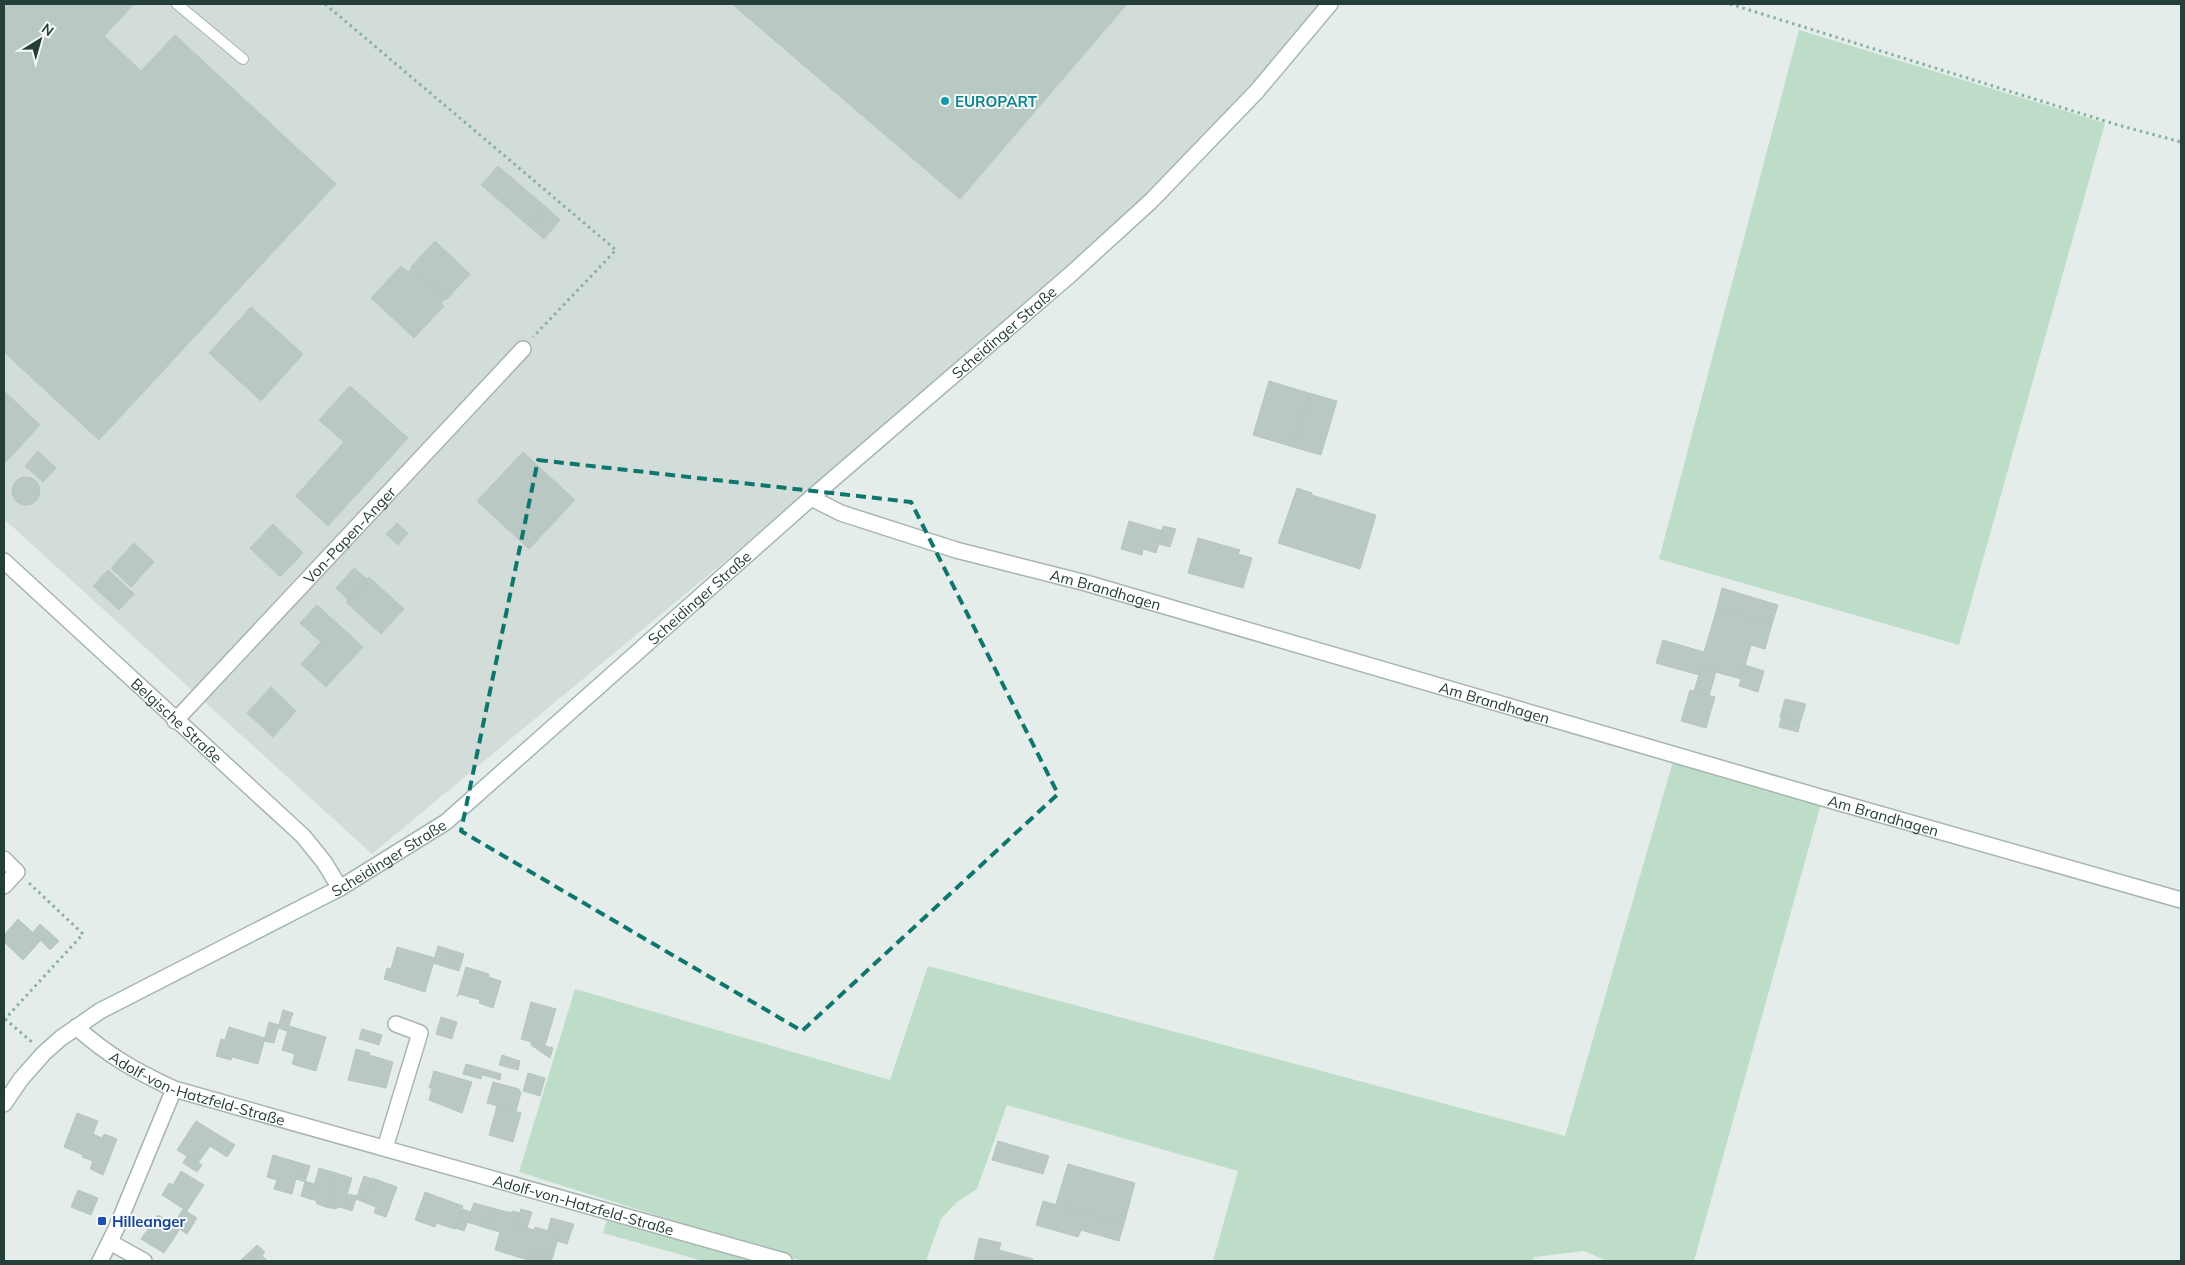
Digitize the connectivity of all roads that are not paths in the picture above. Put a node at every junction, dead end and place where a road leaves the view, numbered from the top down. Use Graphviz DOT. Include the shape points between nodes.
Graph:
graph roads {
  1 [pos="177,4"];
  2 [pos="1330,4"];
  3 [pos="243,59"];
  4 [pos="523,349"];
  5 [pos="811,498"];
  6 [pos="4,561"];
  7 [pos="175,720"];
  8 [pos="4,859"];
  9 [pos="4,886"];
  10 [pos="340,888"];
  11 [pos="2181,900"];
  12 [pos="396,1024"];
  13 [pos="76,1027"];
  14 [pos="174,1089"];
  15 [pos="4,1104"];
  16 [pos="386,1148"];
  17 [pos="110,1242"];
  18 [pos="100,1261"];
  19 [pos="144,1261"];
  20 [pos="784,1261"];
  1 -- 3 [label="lane"];
  2 -- 5 [label="street, Scheidinger Straße" via="1257,91 1151,201"];
  4 -- 7 [label="street, Von-Papen-Anger"];
  5 -- 10 [label="street, Scheidinger Straße" via="446,822"];
  5 -- 11 [label="street, Am Brandhagen" via="841,513 956,550 1096,586"];
  6 -- 7 [label="street, Belgische Straße"];
  7 -- 10 [label="street, Belgische Straße" via="302,836"];
  8 -- 9 [label="street" via="17,872"];
  10 -- 13 [label="street, Scheidinger Straße" via="100,1011"];
  12 -- 16 [label="street" via="420,1033"];
  13 -- 14 [label="street, Adolf-von-Hatzfeld-Straße" via="104,1052 134,1071"];
  13 -- 15 [label="street, Scheidinger Straße" via="44,1053"];
  14 -- 16 [label="street, Adolf-von-Hatzfeld-Straße"];
  14 -- 17 [label="street"];
  16 -- 20 [label="street, Adolf-von-Hatzfeld-Straße"];
  17 -- 18 [label="street"];
  17 -- 19 [label="street"];
}
